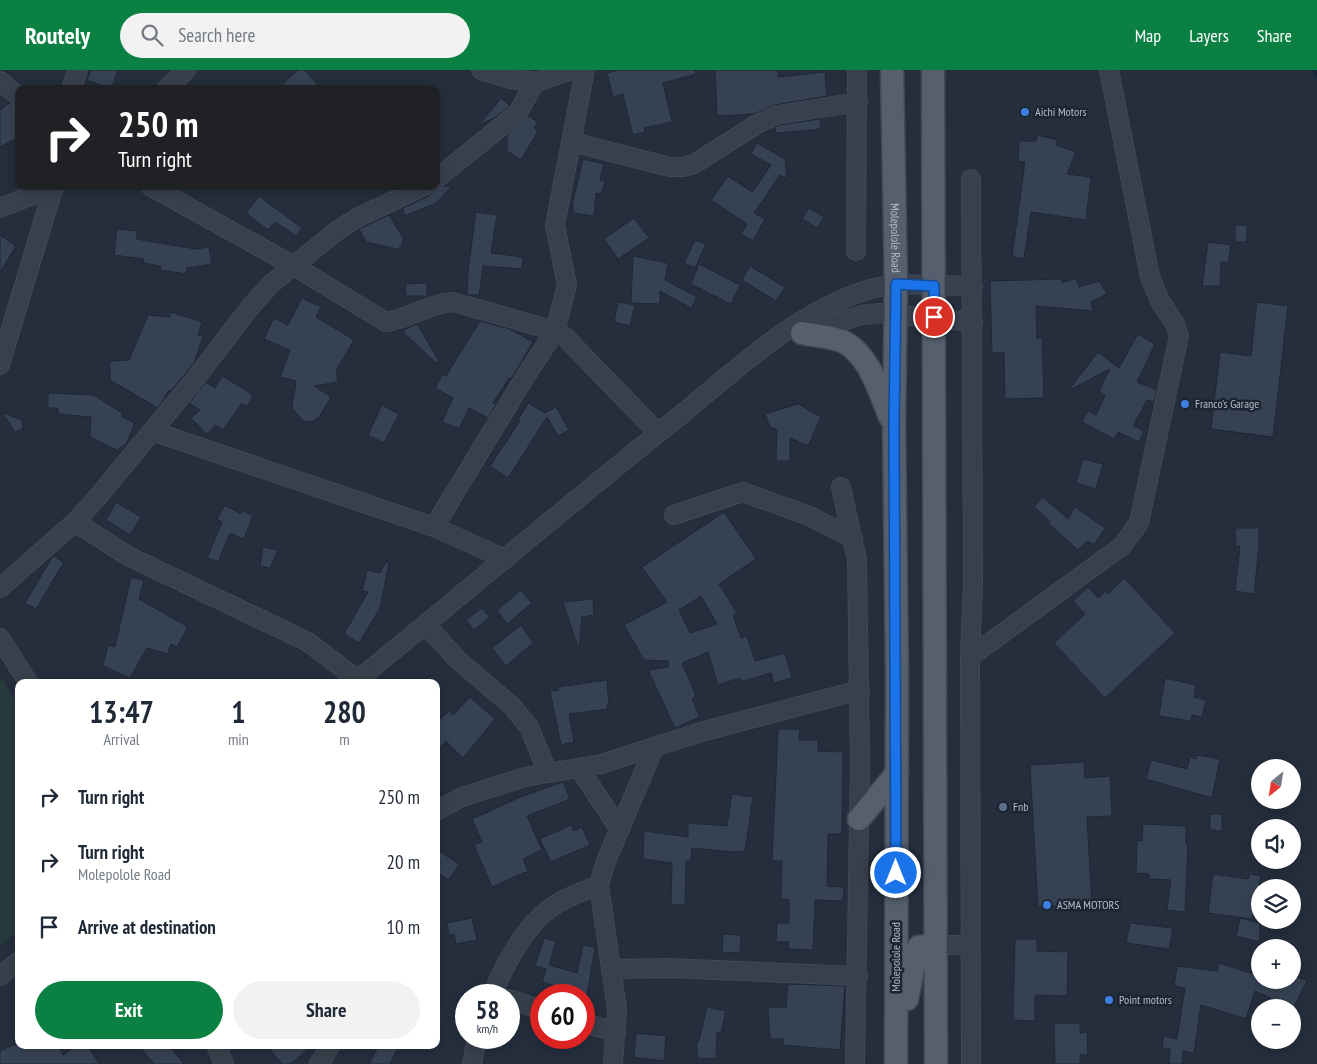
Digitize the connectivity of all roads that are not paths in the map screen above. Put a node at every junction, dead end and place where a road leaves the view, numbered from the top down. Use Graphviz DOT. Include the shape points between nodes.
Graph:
graph roads {
  1 [pos="78,70"];
  2 [pos="186,70"];
  3 [pos="481,70"];
  4 [pos="571,70"];
  5 [pos="585,70"];
  6 [pos="857,70"];
  7 [pos="892,70"];
  8 [pos="933,70"];
  9 [pos="1109,70"];
  10 [pos="0,81"];
  11 [pos="537,82"];
  12 [pos="72,85"];
  13 [pos="170,85"];
  14 [pos="15,94"];
  15 [pos="858,102"];
  16 [pos="572,142"];
  17 [pos="440,176"];
  18 [pos="971,179"];
  19 [pos="49,190"];
  20 [pos="53,190"];
  21 [pos="157,190"];
  22 [pos="416,190"];
  23 [pos="0,208"];
  24 [pos="856,251"];
  25 [pos="294,266"];
  26 [pos="896,284"];
  27 [pos="934,286"];
  28 [pos="973,286"];
  29 [pos="895,314"];
  30 [pos="934,317"];
  31 [pos="972,322"];
  32 [pos="555,331"];
  33 [pos="802,333"];
  34 [pos="769,345"];
  35 [pos="0,365"];
  36 [pos="894,424"];
  37 [pos="152,431"];
  38 [pos="658,433"];
  39 [pos="841,487"];
  40 [pos="674,516"];
  41 [pos="75,522"];
  42 [pos="434,527"];
  43 [pos="853,538"];
  44 [pos="505,558"];
  45 [pos="0,588"];
  46 [pos="425,624"];
  47 [pos="0,638"];
  48 [pos="970,656"];
  49 [pos="26,679"];
  50 [pos="354,679"];
  51 [pos="359,679"];
  52 [pos="860,690"];
  53 [pos="654,748"];
  54 [pos="579,768"];
  55 [pos="548,773"];
  56 [pos="897,773"];
  57 [pos="440,809"];
  58 [pos="859,819"];
  59 [pos="620,830"];
  60 [pos="599,884"];
  61 [pos="970,945"];
  62 [pos="934,946"];
  63 [pos="15,964"];
  64 [pos="612,969"];
  65 [pos="0,976"];
  66 [pos="858,976"];
  67 [pos="502,984"];
  68 [pos="595,1026"];
  69 [pos="616,1032"];
  70 [pos="896,1032"];
  71 [pos="218,1049"];
  72 [pos="328,1049"];
  73 [pos="475,1049"];
  74 [pos="224,1064"];
  75 [pos="319,1064"];
  76 [pos="472,1064"];
  77 [pos="613,1064"];
  78 [pos="855,1064"];
  79 [pos="896,1064"];
  80 [pos="936,1064"];
  81 [pos="971,1064"];
  1 -- 12 [label="street"];
  2 -- 13 [label="street"];
  3 -- 11 [label="street" via="510,79"];
  4 -- 11 [label="street"];
  5 -- 16 [label="street"];
  6 -- 15 [label="street"];
  7 -- 26 [label="main road, Molepolole Road"];
  8 -- 27 [label="main road"];
  9 -- 48 [label="street" via="1150,277 1179,336 1139,523 1122,546"];
  10 -- 14 [label="street"];
  11 -- 17 [label="street" via="518,113"];
  15 -- 16 [label="street" via="777,115 694,164 683,167 670,167"];
  15 -- 24 [label="street"];
  16 -- 32 [label="street" via="555,225 567,285"];
  18 -- 28 [label="street"];
  19 -- 23 [label="street"];
  20 -- 35 [label="street"];
  21 -- 25 [label="street"];
  22 -- 25 [label="street" via="357,218"];
  25 -- 32 [label="street" via="386,322 453,302"];
  25 -- 37 [label="street" via="251,306"];
  26 -- 27 [label="street"];
  26 -- 29 [label="main road, Molepolole Road"];
  26 -- 34 [label="street" via="845,298 811,315"];
  27 -- 28 [label="street"];
  27 -- 30 [label="main road"];
  28 -- 31 [label="street"];
  29 -- 30 [label="street"];
  29 -- 33 [label="street" via="862,316"];
  29 -- 36 [label="main road, Molepolole Road"];
  30 -- 31 [label="street"];
  30 -- 62 [label="main road"];
  31 -- 48 [label="street" via="973,582"];
  32 -- 38 [label="street" via="575,346"];
  32 -- 42 [label="street"];
  33 -- 34 [label="street"];
  33 -- 36 [label="main road" via="844,342 855,351 865,361"];
  34 -- 38 [label="street"];
  36 -- 56 [label="main road, Molepolole Road"];
  37 -- 41 [label="street"];
  37 -- 42 [label="street"];
  38 -- 44 [label="street"];
  39 -- 43 [label="street"];
  40 -- 43 [label="street" via="743,492 809,516"];
  41 -- 45 [label="street"];
  41 -- 50 [label="street" via="128,556 308,642"];
  42 -- 44 [label="street"];
  43 -- 52 [label="street" via="857,560"];
  44 -- 46 [label="street"];
  46 -- 51 [label="street"];
  46 -- 55 [label="street" via="458,660 512,706 529,727"];
  47 -- 49 [label="street"];
  48 -- 61 [label="street"];
  52 -- 53 [label="street" via="701,732"];
  52 -- 58 [label="street"];
  53 -- 54 [label="street"];
  53 -- 59 [label="street"];
  54 -- 55 [label="street"];
  54 -- 59 [label="street"];
  55 -- 57 [label="street" via="477,792"];
  56 -- 58 [label="main road"];
  56 -- 70 [label="main road, Molepolole Road"];
  58 -- 66 [label="street"];
  59 -- 60 [label="street"];
  60 -- 64 [label="street"];
  60 -- 67 [label="street" via="559,902 543,914 514,952"];
  61 -- 62 [label="street"];
  61 -- 81 [label="street"];
  62 -- 70 [label="main road" via="917,950 906,1005"];
  62 -- 80 [label="main road"];
  63 -- 65 [label="street"];
  64 -- 66 [label="street" via="669,968"];
  64 -- 69 [label="street"];
  66 -- 78 [label="street"];
  68 -- 69 [label="street"];
  69 -- 77 [label="street"];
  70 -- 79 [label="main road, Molepolole Road"];
  71 -- 74 [label="street"];
  72 -- 75 [label="street"];
  73 -- 76 [label="street"];
}
